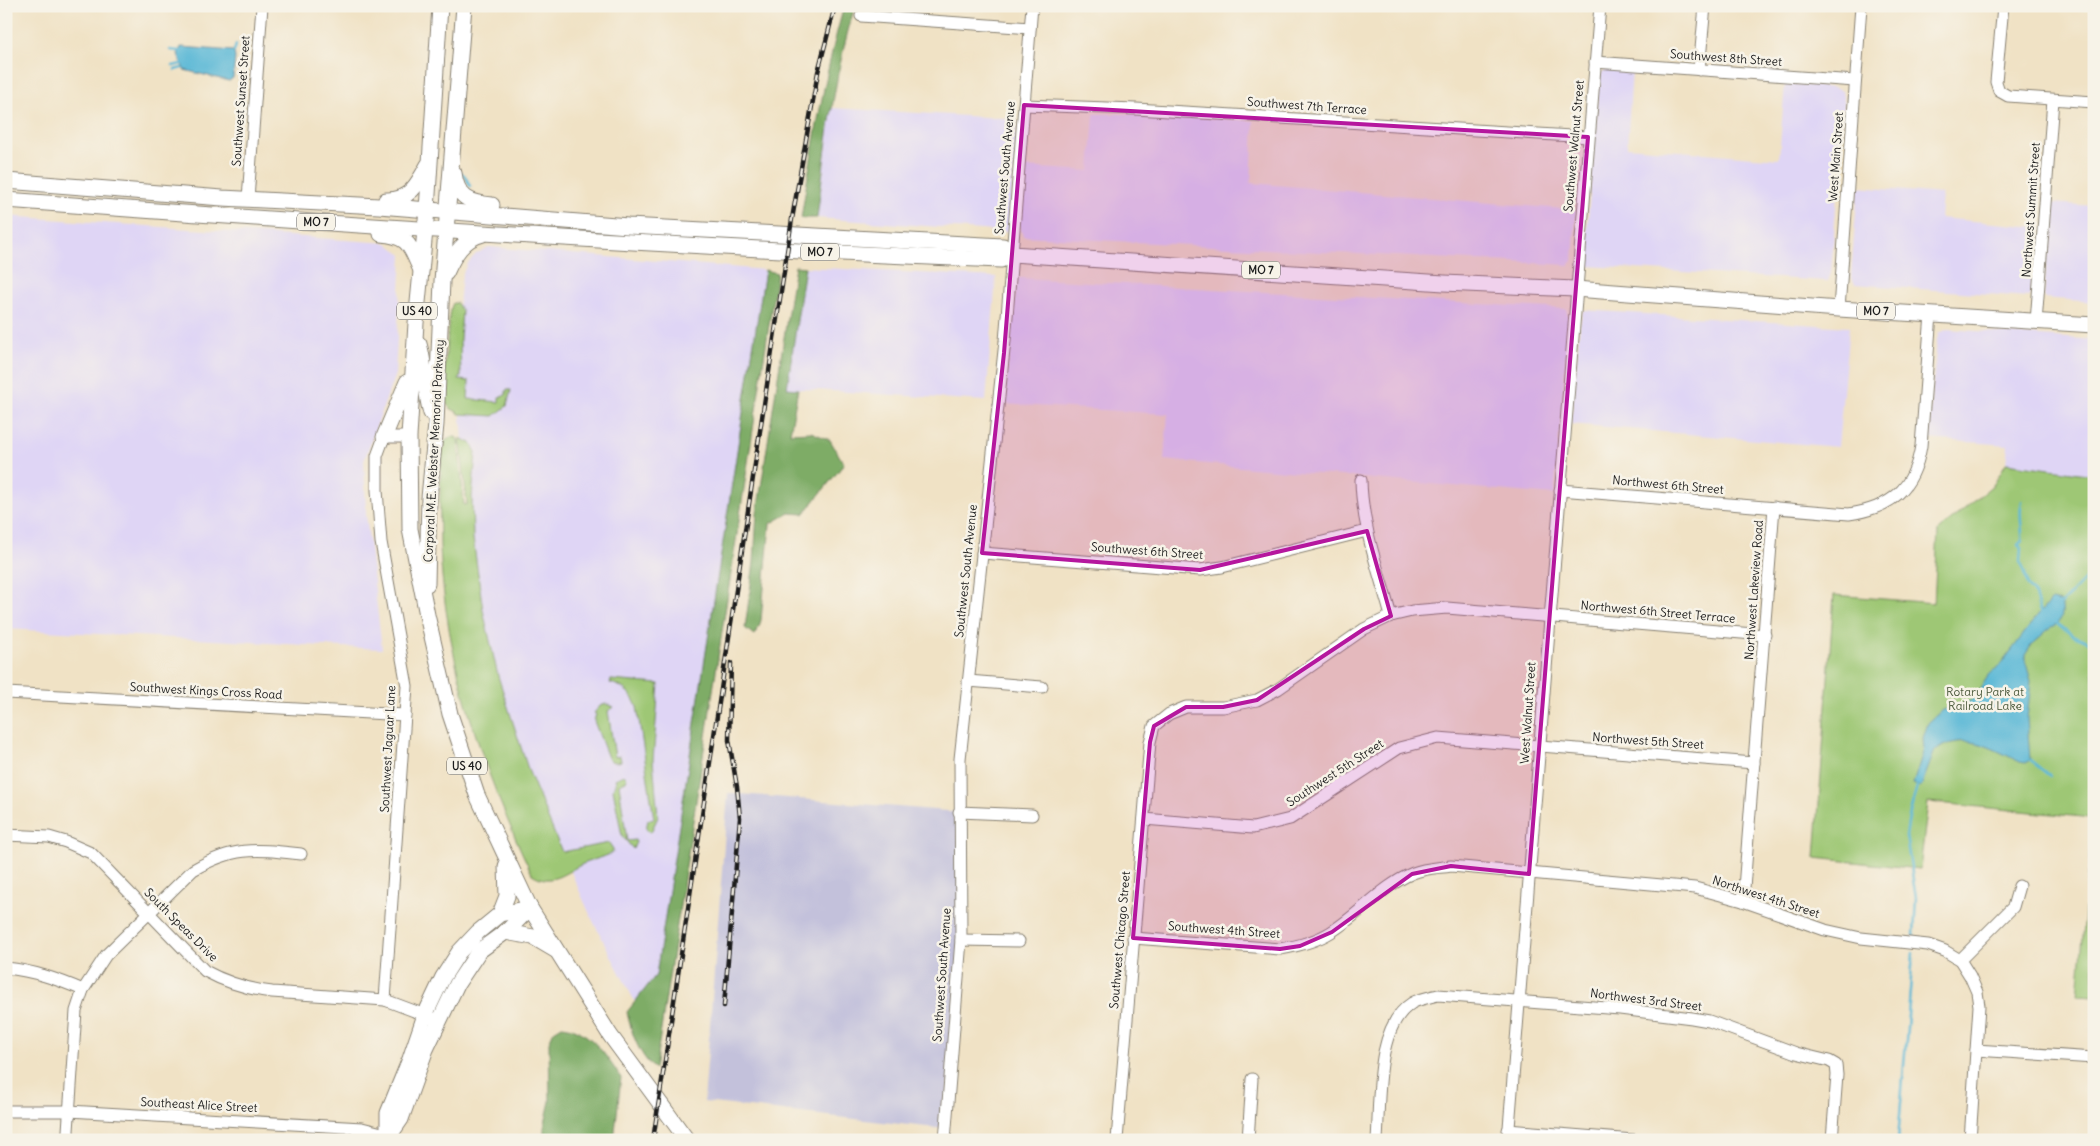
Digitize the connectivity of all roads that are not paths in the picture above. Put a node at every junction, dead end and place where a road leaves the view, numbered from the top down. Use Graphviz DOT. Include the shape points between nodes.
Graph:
graph roads {
  1 [pos="262,6"];
  2 [pos="440,6"];
  3 [pos="464,6"];
  4 [pos="1032,6"];
  5 [pos="1600,6"];
  6 [pos="1705,6"];
  7 [pos="1861,6"];
  8 [pos="2003,6"];
  9 [pos="861,16"];
  10 [pos="1030,28"];
  11 [pos="1595,62"];
  12 [pos="1698,70"];
  13 [pos="1855,82"];
  14 [pos="2053,100"];
  15 [pos="2094,102"];
  16 [pos="1024,105"];
  17 [pos="1588,137"];
  18 [pos="452,158"];
  19 [pos="430,162"];
  20 [pos="9,185"];
  21 [pos="248,199"];
  22 [pos="6,200"];
  23 [pos="357,204"];
  24 [pos="427,210"];
  25 [pos="448,211"];
  26 [pos="181,213"];
  27 [pos="542,218"];
  28 [pos="343,224"];
  29 [pos="425,229"];
  30 [pos="446,230"];
  31 [pos="486,233"];
  32 [pos="1012,254"];
  33 [pos="422,272"];
  34 [pos="442,282"];
  35 [pos="1575,289"];
  36 [pos="1839,309"];
  37 [pos="1931,314"];
  38 [pos="2036,322"];
  39 [pos="2094,325"];
  40 [pos="415,331"];
  41 [pos="414,354"];
  42 [pos="436,424"];
  43 [pos="384,437"];
  44 [pos="409,438"];
  45 [pos="1361,480"];
  46 [pos="1560,490"];
  47 [pos="1774,507"];
  48 [pos="1367,531"];
  49 [pos="982,553"];
  50 [pos="427,615"];
  51 [pos="1391,616"];
  52 [pos="1549,617"];
  53 [pos="1765,635"];
  54 [pos="968,681"];
  55 [pos="1042,687"];
  56 [pos="6,693"];
  57 [pos="405,715"];
  58 [pos="1150,742"];
  59 [pos="1540,746"];
  60 [pos="1754,762"];
  61 [pos="960,812"];
  62 [pos="1032,815"];
  63 [pos="1144,819"];
  64 [pos="6,835"];
  65 [pos="504,852"];
  66 [pos="300,854"];
  67 [pos="1529,874"];
  68 [pos="2019,886"];
  69 [pos="1743,901"];
  70 [pos="530,908"];
  71 [pos="150,914"];
  72 [pos="500,914"];
  73 [pos="505,932"];
  74 [pos="1133,938"];
  75 [pos="961,940"];
  76 [pos="1019,941"];
  77 [pos="558,952"];
  78 [pos="1960,960"];
  79 [pos="6,968"];
  80 [pos="83,990"];
  81 [pos="385,1000"];
  82 [pos="1518,1001"];
  83 [pos="432,1018"];
  84 [pos="1976,1050"];
  85 [pos="2094,1058"];
  86 [pos="1252,1079"];
  87 [pos="6,1111"];
  88 [pos="69,1111"];
  89 [pos="1508,1135"];
  90 [pos="389,1137"];
  91 [pos="69,1140"];
  92 [pos="687,1140"];
  93 [pos="945,1140"];
  94 [pos="1117,1140"];
  95 [pos="1248,1140"];
  96 [pos="1377,1140"];
  97 [pos="1634,1140"];
  98 [pos="1832,1140"];
  99 [pos="1970,1140"];
  1 -- 21 [label="street, Southwest Sunset Street"];
  2 -- 19 [label="main road, Corporal M.E. Webster Memorial Parkway / US 40"];
  3 -- 18 [label="main road, Corporal M.E. Webster Memorial Parkway / US 40"];
  4 -- 10 [label="street, Southwest South Avenue"];
  5 -- 11 [label="street, Southwest Walnut Street"];
  6 -- 12 [label="street"];
  7 -- 13 [label="street, West Main Street"];
  8 -- 14 [label="street" via="1996,82 1999,91 2008,96"];
  9 -- 10 [label="street"];
  10 -- 16 [label="street, Southwest South Avenue"];
  11 -- 12 [label="street, Southwest 8th Street"];
  11 -- 17 [label="street, Southwest Walnut Street"];
  12 -- 13 [label="street, Southwest 8th Street"];
  13 -- 36 [label="street, West Main Street"];
  14 -- 15 [label="street"];
  14 -- 38 [label="street, Northwest Summit Street"];
  16 -- 17 [label="street, Southwest 7th Terrace"];
  16 -- 32 [label="street, Southwest South Avenue"];
  17 -- 35 [label="street, Southwest Walnut Street"];
  18 -- 25 [label="main road, Corporal M.E. Webster Memorial Parkway / US 40"];
  18 -- 27 [label="main road" via="456,186 474,203 538,209"];
  19 -- 23 [label="main road" via="405,197"];
  19 -- 24 [label="main road, Corporal M.E. Webster Memorial Parkway / US 40"];
  20 -- 21 [label="main road, MO 7"];
  21 -- 23 [label="main road, MO 7"];
  21 -- 26 [label="main road" via="244,204 194,208"];
  22 -- 26 [label="main road, MO 7"];
  23 -- 24 [label="main road, MO 7"];
  24 -- 25 [label="main road, MO 7"];
  24 -- 29 [label="main road, Corporal M.E. Webster Memorial Parkway / US 40"];
  25 -- 27 [label="main road, MO 7"];
  25 -- 30 [label="main road, Corporal M.E. Webster Memorial Parkway / US 40"];
  26 -- 28 [label="main road, MO 7"];
  27 -- 32 [label="main road, MO 7" via="628,226 1003,246"];
  28 -- 29 [label="main road, MO 7"];
  28 -- 33 [label="main road" via="352,232 398,236 411,249"];
  29 -- 30 [label="main road, MO 7"];
  29 -- 33 [label="main road, Corporal M.E. Webster Memorial Parkway / US 40"];
  30 -- 31 [label="main road, MO 7"];
  30 -- 34 [label="main road, Corporal M.E. Webster Memorial Parkway / US 40"];
  31 -- 32 [label="main road, MO 7" via="921,257 1001,260"];
  31 -- 34 [label="main road" via="462,245"];
  32 -- 35 [label="main road, MO 7"];
  32 -- 49 [label="street, Southwest South Avenue"];
  33 -- 40 [label="main road, Corporal M.E. Webster Memorial Parkway / US 40"];
  34 -- 42 [label="main road, Corporal M.E. Webster Memorial Parkway / US 40"];
  35 -- 36 [label="main road, MO 7"];
  35 -- 46 [label="street, West Walnut Street"];
  36 -- 37 [label="main road, MO 7"];
  37 -- 38 [label="main road, MO 7"];
  37 -- 47 [label="street, Northwest Lakeview Road" via="1922,446 1918,466 1899,493 1870,511 1849,514"];
  38 -- 39 [label="main road, MO 7"];
  40 -- 41 [label="main road, Corporal M.E. Webster Memorial Parkway / US 40"];
  40 -- 42 [label="main road" via="423,356 426,393"];
  41 -- 43 [label="main road" via="406,386"];
  41 -- 44 [label="main road, Corporal M.E. Webster Memorial Parkway / US 40"];
  42 -- 50 [label="main road, Corporal M.E. Webster Memorial Parkway / US 40" via="429,498"];
  43 -- 44 [label="street"];
  43 -- 57 [label="street, Southwest Jaguar Lane" via="377,456 377,490 381,542 407,686"];
  44 -- 50 [label="main road, Corporal M.E. Webster Memorial Parkway / US 40" via="410,529"];
  45 -- 48 [label="street"];
  46 -- 47 [label="street, Northwest 6th Street"];
  46 -- 52 [label="street, West Walnut Street"];
  47 -- 53 [label="street, Northwest Lakeview Road"];
  48 -- 49 [label="street, Southwest 6th Street" via="1200,570"];
  48 -- 51 [label="street"];
  49 -- 54 [label="street, Southwest South Avenue"];
  50 -- 65 [label="main road, US 40" via="450,714 477,795"];
  51 -- 52 [label="street, Northwest 6th Street Terrace" via="1447,608"];
  51 -- 58 [label="street, Northwest 6th Street Terrace" via="1364,629 1278,690 1257,700 1229,706 1186,707 1169,714 1154,726"];
  52 -- 53 [label="street, Northwest 6th Street Terrace"];
  52 -- 59 [label="street, West Walnut Street"];
  53 -- 60 [label="street, Northwest Lakeview Road"];
  54 -- 55 [label="street"];
  54 -- 61 [label="street, Southwest South Avenue" via="960,759"];
  56 -- 57 [label="street, Southwest Kings Cross Road"];
  57 -- 81 [label="street, Southwest Jaguar Lane"];
  58 -- 63 [label="street, Southwest Chicago Street"];
  59 -- 60 [label="street, Northwest 5th Street"];
  59 -- 63 [label="street, Southwest 5th Street" via="1455,738 1418,742 1399,748 1290,820 1253,828"];
  59 -- 67 [label="street, West Walnut Street"];
  60 -- 69 [label="street, Northwest Lakeview Road"];
  61 -- 62 [label="street"];
  61 -- 75 [label="street, Southwest South Avenue"];
  63 -- 74 [label="street, Southwest Chicago Street"];
  64 -- 71 [label="street, South Speas Drive" via="49,837 91,853"];
  65 -- 70 [label="main road, US 40"];
  65 -- 72 [label="main road" via="507,896"];
  66 -- 71 [label="street" via="243,850 226,854 193,870"];
  67 -- 69 [label="street, Northwest 4th Street" via="1673,885"];
  67 -- 74 [label="street, Southwest 4th Street" via="1451,866 1429,868 1394,884 1332,932 1286,948"];
  67 -- 82 [label="street, West Walnut Street"];
  68 -- 78 [label="street" via="2013,907"];
  69 -- 78 [label="street, Northwest 4th Street" via="1825,930 1861,938 1928,945"];
  70 -- 72 [label="main road"];
  70 -- 73 [label="main road"];
  70 -- 77 [label="main road, US 40"];
  71 -- 80 [label="street" via="106,955"];
  71 -- 81 [label="street, South Speas Drive" via="205,971 225,982 254,990"];
  72 -- 83 [label="main road" via="478,932 443,977"];
  73 -- 77 [label="main road" via="533,936"];
  73 -- 83 [label="main road" via="478,951"];
  74 -- 94 [label="street, Southwest Chicago Street"];
  75 -- 76 [label="street"];
  75 -- 93 [label="street, Southwest South Avenue"];
  77 -- 92 [label="main road, US 40" via="610,1035"];
  78 -- 84 [label="street" via="1977,992"];
  79 -- 80 [label="street" via="28,970"];
  80 -- 88 [label="street" via="76,1011"];
  81 -- 83 [label="street, South Speas Drive"];
  82 -- 89 [label="street, West Walnut Street"];
  82 -- 96 [label="street, Northwest 3rd Street" via="1438,995 1412,1003 1392,1023 1384,1048"];
  82 -- 98 [label="street, Northwest 3rd Street" via="1709,1021 1836,1065"];
  83 -- 90 [label="main road" via="410,1059 388,1113"];
  84 -- 85 [label="street"];
  84 -- 99 [label="street"];
  86 -- 95 [label="street"];
  87 -- 88 [label="street, Southeast Alice Street"];
  88 -- 90 [label="street, Southeast Alice Street" via="362,1128"];
  88 -- 91 [label="street"];
  89 -- 97 [label="street"];
}
